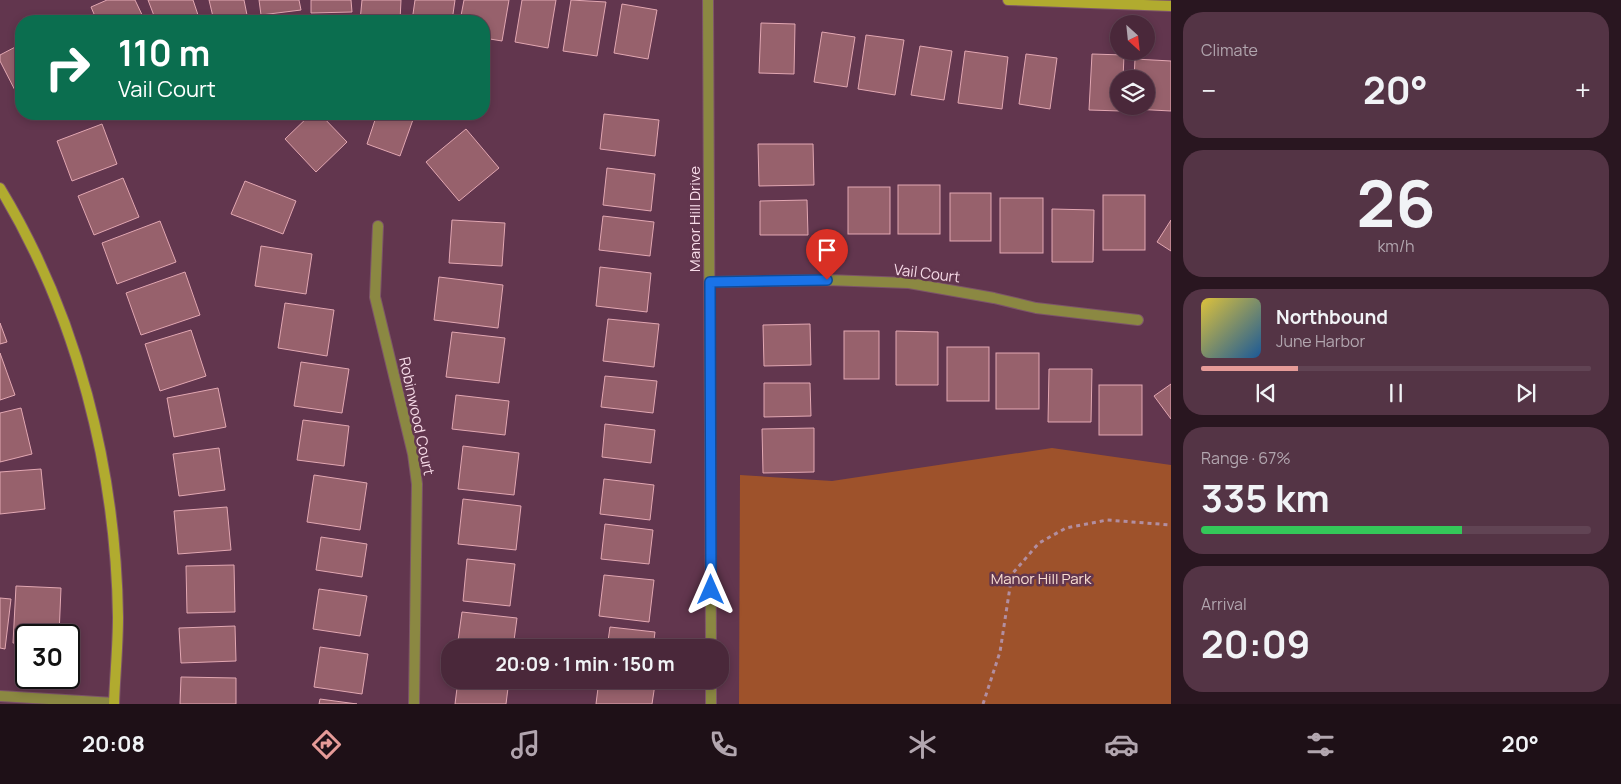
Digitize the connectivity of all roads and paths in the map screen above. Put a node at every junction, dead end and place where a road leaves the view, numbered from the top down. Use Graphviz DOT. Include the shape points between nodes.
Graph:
graph roads {
  1 [pos="708,0"];
  2 [pos="1008,0"];
  3 [pos="1171,6"];
  4 [pos="0,188"];
  5 [pos="378,226"];
  6 [pos="710,282"];
  7 [pos="1138,320"];
  8 [pos="1170,523"];
  9 [pos="711,639"];
  10 [pos="711,689"];
  11 [pos="0,696"];
  12 [pos="114,703"];
  13 [pos="414,704"];
  14 [pos="711,704"];
  15 [pos="983,704"];
  1 -- 6 [label="street, Manor Hill Drive"];
  2 -- 3 [label="street"];
  4 -- 12 [label="street" via="58,305 90,405 112,524 117,581"];
  5 -- 13 [label="street, Robinwood Court" via="375,297 413,454 417,484"];
  6 -- 7 [label="street, Vail Court" via="827,280 909,284 1036,308"];
  6 -- 9 [label="street, Manor Hill Drive"];
  8 -- 15 [label="path" via="1107,520 1066,528 1039,543 1012,574 1000,652"];
  10 -- 14 [label="street"];
  11 -- 12 [label="street"];
}
